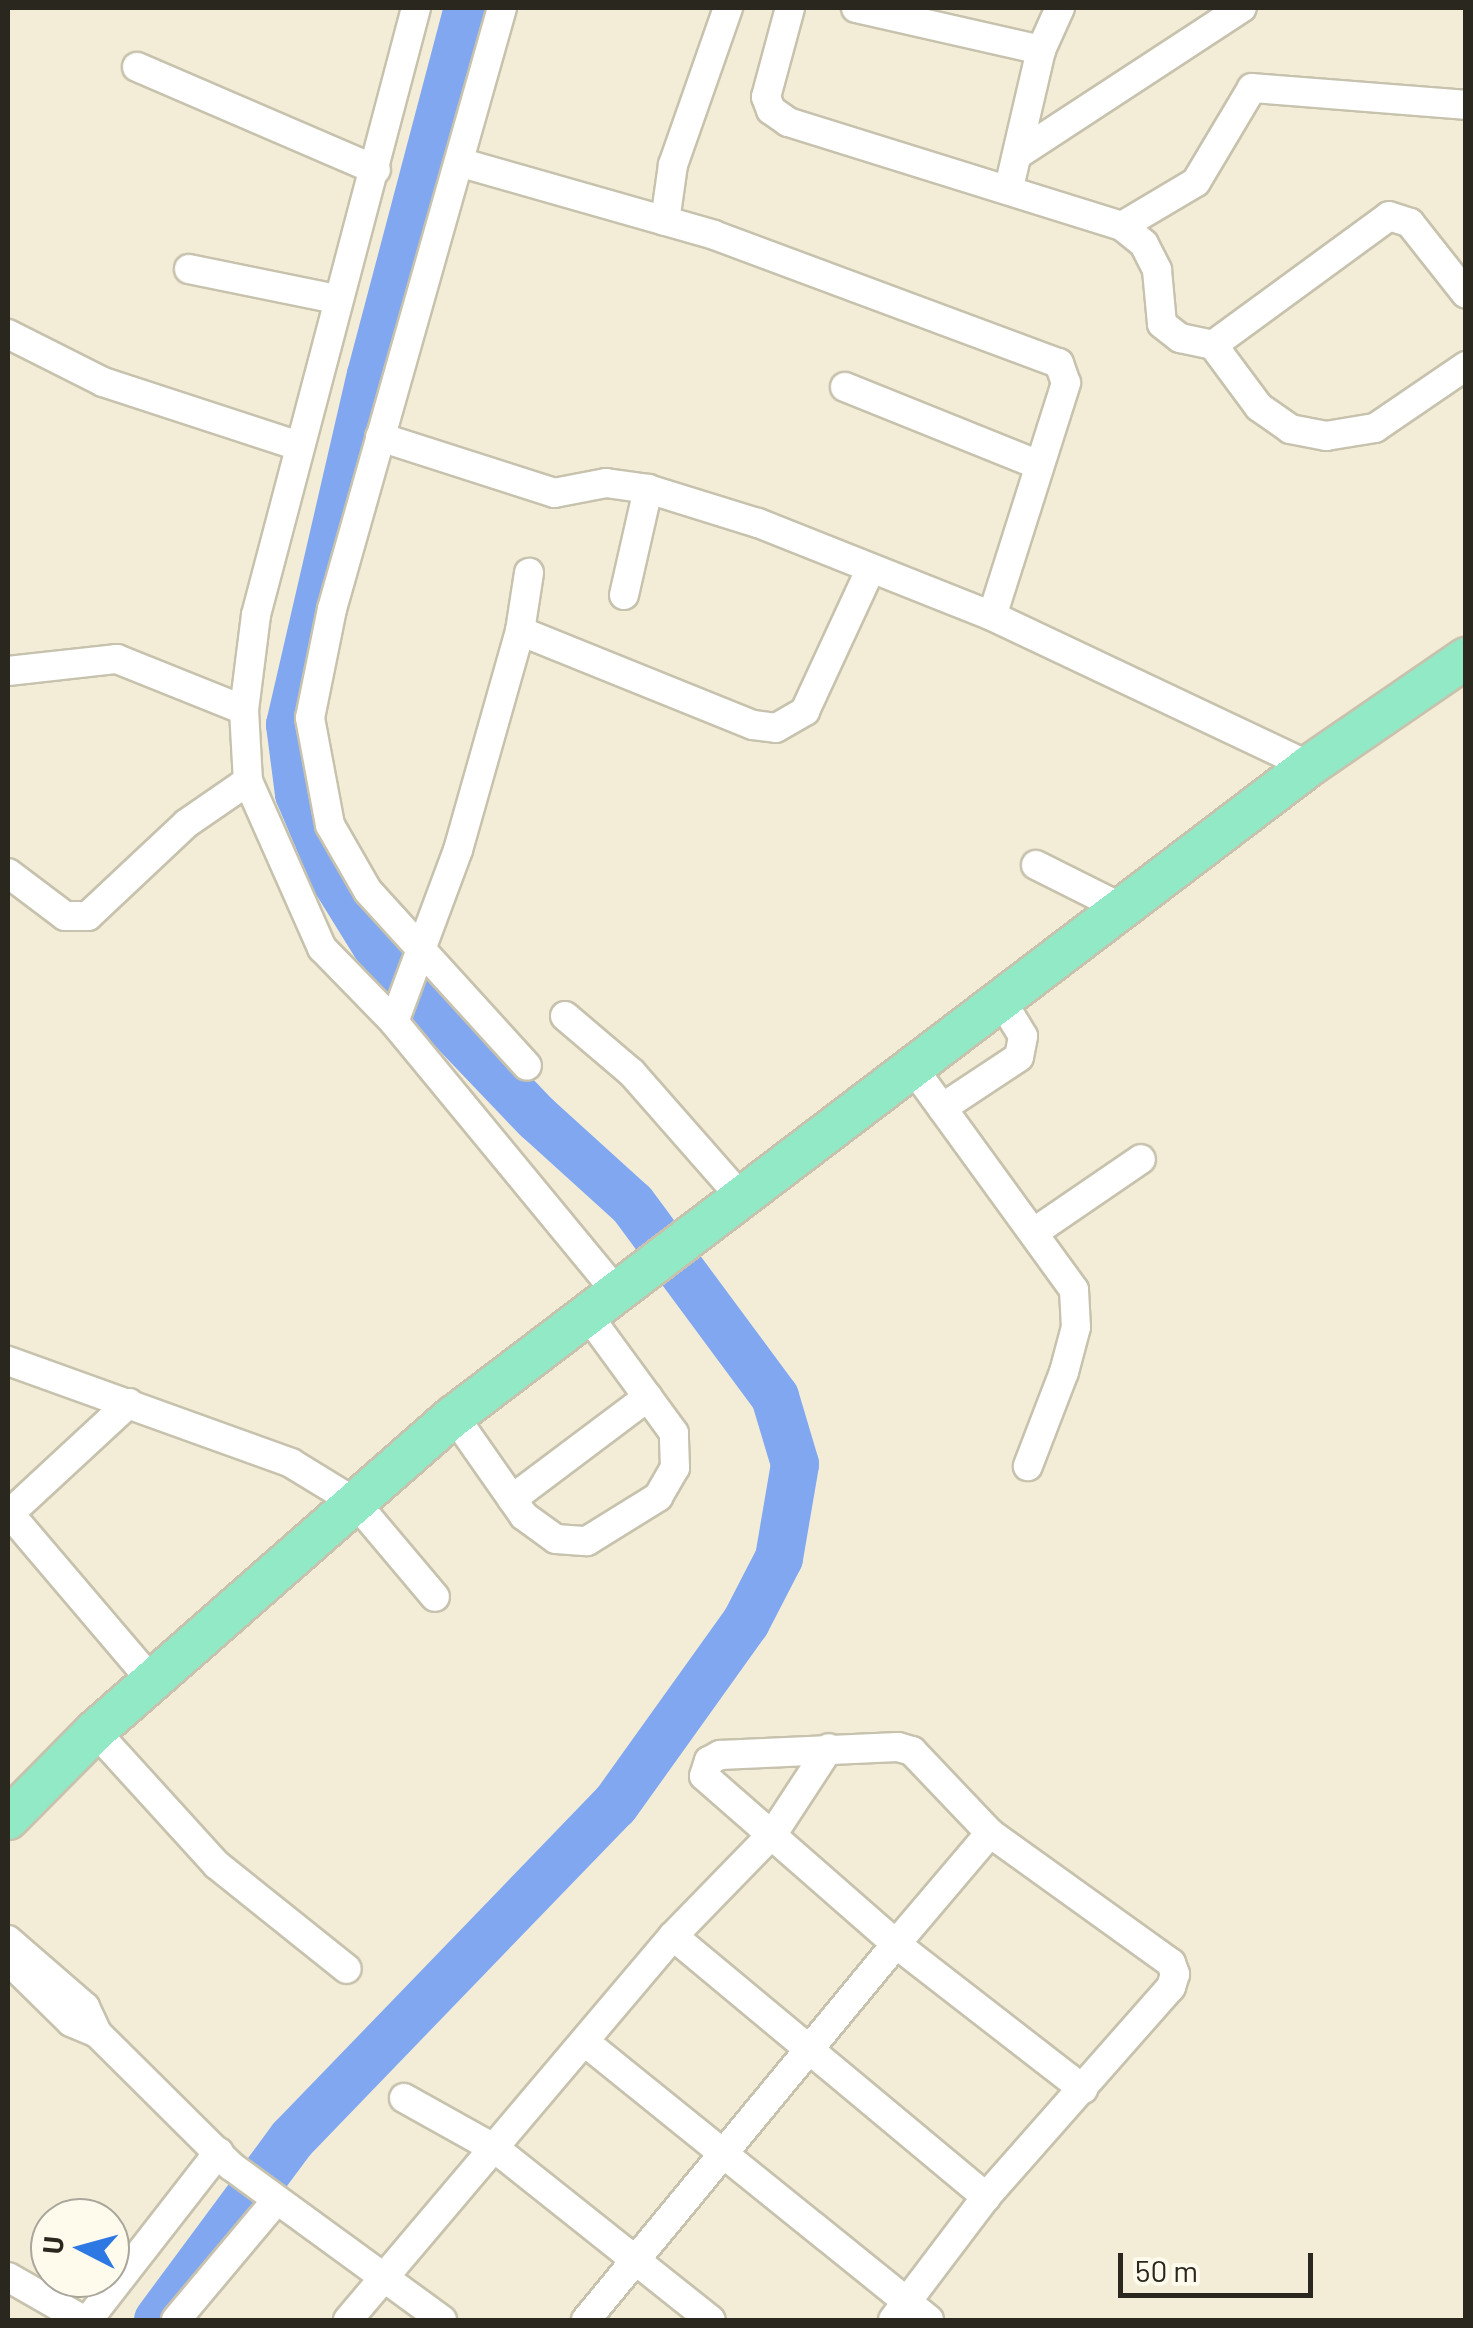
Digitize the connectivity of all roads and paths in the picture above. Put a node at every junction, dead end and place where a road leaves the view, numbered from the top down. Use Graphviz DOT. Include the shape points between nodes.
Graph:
graph roads {
  1 [pos="414,8"];
  2 [pos="502,8"];
  3 [pos="728,8"];
  4 [pos="790,8"];
  5 [pos="856,8"];
  6 [pos="1060,8"];
  7 [pos="1242,8"];
  8 [pos="1041,50"];
  9 [pos="138,67"];
  10 [pos="1466,105"];
  11 [pos="1020,153"];
  12 [pos="462,163"];
  13 [pos="376,170"];
  14 [pos="1010,187"];
  15 [pos="666,221"];
  16 [pos="1122,226"];
  17 [pos="189,269"];
  18 [pos="1466,294"];
  19 [pos="336,299"];
  20 [pos="8,334"];
  21 [pos="1213,345"];
  22 [pos="1466,366"];
  23 [pos="845,388"];
  24 [pos="380,438"];
  25 [pos="296,445"];
  26 [pos="1039,465"];
  27 [pos="648,489"];
  28 [pos="871,568"];
  29 [pos="529,573"];
  30 [pos="624,595"];
  31 [pos="992,616"];
  32 [pos="520,630"];
  33 [pos="1466,658"];
  34 [pos="8,671"];
  35 [pos="244,710"];
  36 [pos="1310,766"];
  37 [pos="248,781"];
  38 [pos="1036,865"];
  39 [pos="8,874"];
  40 [pos="1122,908"];
  41 [pos="413,957"];
  42 [pos="1001,1000"];
  43 [pos="397,1013"];
  44 [pos="565,1016"];
  45 [pos="527,1066"];
  46 [pos="912,1068"];
  47 [pos="942,1108"];
  48 [pos="1141,1159"];
  49 [pos="742,1198"];
  50 [pos="1036,1231"];
  51 [pos="611,1300"];
  52 [pos="8,1360"];
  53 [pos="648,1398"];
  54 [pos="129,1402"];
  55 [pos="454,1416"];
  56 [pos="1028,1466"];
  57 [pos="512,1500"];
  58 [pos="355,1502"];
  59 [pos="8,1514"];
  60 [pos="435,1597"];
  61 [pos="153,1682"];
  62 [pos="94,1731"];
  63 [pos="829,1748"];
  64 [pos="8,1819"];
  65 [pos="774,1832"];
  66 [pos="990,1832"];
  67 [pos="673,1936"];
  68 [pos="8,1940"];
  69 [pos="896,1944"];
  70 [pos="8,1960"];
  71 [pos="347,1969"];
  72 [pos="97,2033"];
  73 [pos="585,2042"];
  74 [pos="808,2047"];
  75 [pos="1083,2089"];
  76 [pos="404,2098"];
  77 [pos="497,2150"];
  78 [pos="722,2151"];
  79 [pos="225,2159"];
  80 [pos="268,2195"];
  81 [pos="986,2197"];
  82 [pos="636,2258"];
  83 [pos="8,2277"];
  84 [pos="384,2280"];
  85 [pos="910,2315"];
  86 [pos="86,2320"];
  87 [pos="176,2320"];
  88 [pos="348,2320"];
  89 [pos="442,2320"];
  90 [pos="586,2320"];
  91 [pos="712,2320"];
  1 -- 13 [label="street"];
  2 -- 12 [label="street"];
  3 -- 15 [label="street" via="684,131"];
  4 -- 14 [label="street" via="766,98 771,110 788,122"];
  5 -- 8 [label="street"];
  6 -- 8 [label="street"];
  7 -- 11 [label="street"];
  8 -- 11 [label="street"];
  9 -- 13 [label="street"];
  10 -- 16 [label="street" via="1252,88 1196,182"];
  11 -- 14 [label="street"];
  12 -- 15 [label="street"];
  12 -- 24 [label="street"];
  13 -- 19 [label="street"];
  14 -- 16 [label="street"];
  15 -- 26 [label="street" via="1059,363 1066,382"];
  16 -- 21 [label="street" via="1144,244 1157,270 1162,324 1180,338"];
  17 -- 19 [label="street"];
  18 -- 21 [label="street" via="1410,222 1389,216"];
  19 -- 25 [label="street"];
  20 -- 25 [label="street" via="104,382"];
  21 -- 22 [label="street" via="1260,407 1290,428 1326,436 1375,428"];
  23 -- 26 [label="street"];
  24 -- 27 [label="street" via="566,496 606,483"];
  24 -- 41 [label="street" via="332,609 310,718 330,825"];
  25 -- 35 [label="street" via="256,615"];
  26 -- 31 [label="street"];
  27 -- 28 [label="street"];
  27 -- 30 [label="street"];
  28 -- 31 [label="street"];
  28 -- 32 [label="street" via="804,712 776,728 753,725"];
  29 -- 32 [label="street"];
  31 -- 36 [label="street"];
  32 -- 41 [label="street" via="458,850"];
  33 -- 36 [label="highway"];
  34 -- 35 [label="street" via="116,660"];
  35 -- 37 [label="street"];
  36 -- 40 [label="highway"];
  37 -- 39 [label="street" via="200,812 88,916 66,916"];
  37 -- 43 [label="street" via="317,940"];
  38 -- 40 [label="street"];
  40 -- 42 [label="highway"];
  41 -- 43 [label="street"];
  41 -- 45 [label="street"];
  42 -- 46 [label="highway"];
  42 -- 47 [label="street" via="1023,1036 1019,1057"];
  43 -- 51 [label="street"];
  44 -- 49 [label="street" via="632,1073"];
  46 -- 47 [label="street"];
  46 -- 49 [label="highway"];
  47 -- 50 [label="street"];
  48 -- 50 [label="street"];
  49 -- 51 [label="highway"];
  50 -- 56 [label="street" via="1074,1290 1076,1328"];
  51 -- 53 [label="street"];
  51 -- 55 [label="highway"];
  52 -- 54 [label="street"];
  53 -- 57 [label="street"];
  53 -- 57 [label="street" via="674,1432 675,1468 658,1496 587,1541 556,1538"];
  54 -- 58 [label="street" via="274,1454"];
  54 -- 59 [label="street"];
  55 -- 57 [label="street"];
  55 -- 58 [label="highway"];
  58 -- 60 [label="street"];
  58 -- 61 [label="highway"];
  59 -- 61 [label="street"];
  61 -- 62 [label="highway"];
  62 -- 64 [label="highway"];
  62 -- 71 [label="street" via="217,1864"];
  63 -- 65 [label="street"];
  63 -- 65 [label="street" via="720,1754 710,1761 704,1776"];
  63 -- 66 [label="street" via="912,1751"];
  65 -- 67 [label="street"];
  65 -- 69 [label="street"];
  66 -- 69 [label="street"];
  66 -- 75 [label="street" via="1171,1963 1171,1987"];
  67 -- 73 [label="street"];
  67 -- 74 [label="street"];
  68 -- 72 [label="street" via="84,2007"];
  69 -- 74 [label="street"];
  69 -- 75 [label="street"];
  70 -- 72 [label="street" via="71,2022"];
  72 -- 79 [label="street"];
  73 -- 77 [label="street"];
  73 -- 78 [label="street"];
  74 -- 78 [label="street"];
  74 -- 81 [label="street"];
  75 -- 81 [label="street"];
  76 -- 77 [label="street"];
  77 -- 82 [label="street"];
  77 -- 84 [label="street"];
  78 -- 82 [label="street"];
  78 -- 85 [label="street"];
  79 -- 80 [label="street"];
  79 -- 86 [label="street"];
  80 -- 84 [label="street"];
  80 -- 87 [label="street"];
  81 -- 85 [label="street"];
  82 -- 90 [label="street"];
  82 -- 91 [label="street"];
  83 -- 86 [label="street"];
  84 -- 88 [label="street"];
  84 -- 89 [label="street"];
}
